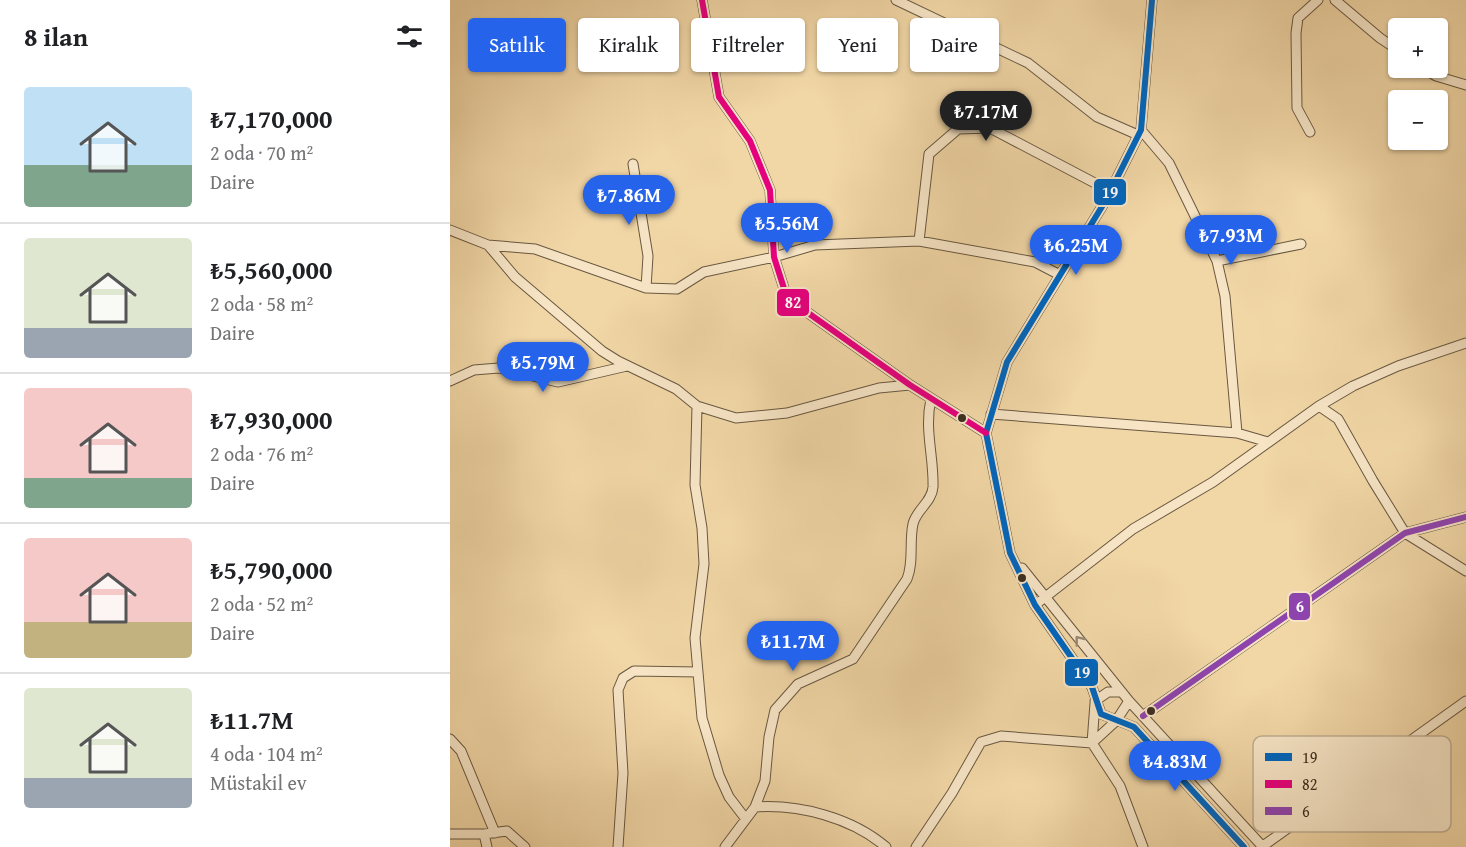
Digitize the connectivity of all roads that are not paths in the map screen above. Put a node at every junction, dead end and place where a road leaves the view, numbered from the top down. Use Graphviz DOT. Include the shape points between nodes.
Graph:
graph roads {
  1 [pos="702,0"];
  2 [pos="896,0"];
  3 [pos="1152,0"];
  4 [pos="1318,0"];
  5 [pos="1335,0"];
  6 [pos="1388,43"];
  7 [pos="1443,78"];
  8 [pos="1466,85"];
  9 [pos="1139,132"];
  10 [pos="1310,132"];
  11 [pos="633,164"];
  12 [pos="1110,191"];
  13 [pos="450,230"];
  14 [pos="919,241"];
  15 [pos="1301,244"];
  16 [pos="488,245"];
  17 [pos="774,257"];
  18 [pos="1217,261"];
  19 [pos="1060,275"];
  20 [pos="646,288"];
  21 [pos="1466,343"];
  22 [pos="628,366"];
  23 [pos="450,381"];
  24 [pos="910,385"];
  25 [pos="931,399"];
  26 [pos="698,406"];
  27 [pos="1319,406"];
  28 [pos="991,414"];
  29 [pos="986,433"];
  30 [pos="1237,433"];
  31 [pos="1268,442"];
  32 [pos="1466,517"];
  33 [pos="1405,533"];
  34 [pos="1010,553"];
  35 [pos="1466,572"];
  36 [pos="1044,597"];
  37 [pos="1035,605"];
  38 [pos="698,672"];
  39 [pos="1121,692"];
  40 [pos="1095,701"];
  41 [pos="1129,701"];
  42 [pos="1466,702"];
  43 [pos="1143,716"];
  44 [pos="1116,721"];
  45 [pos="1418,736"];
  46 [pos="450,739"];
  47 [pos="1092,743"];
  48 [pos="755,807"];
  49 [pos="745,818"];
  50 [pos="1284,832"];
  51 [pos="495,833"];
  52 [pos="450,834"];
  53 [pos="484,834"];
  54 [pos="487,847"];
  55 [pos="525,847"];
  56 [pos="618,847"];
  57 [pos="725,847"];
  58 [pos="886,847"];
  59 [pos="916,847"];
  60 [pos="1143,847"];
  61 [pos="1244,847"];
  62 [pos="1263,847"];
  1 -- 17 [label="street" via="719,97 750,141 770,190"];
  2 -- 9 [label="street" via="1028,63 1097,117"];
  3 -- 9 [label="street"];
  4 -- 10 [label="street" via="1298,18 1296,33 1297,108"];
  5 -- 6 [label="street"];
  7 -- 8 [label="street"];
  9 -- 12 [label="street"];
  9 -- 18 [label="street" via="1169,163"];
  11 -- 20 [label="street" via="648,256"];
  12 -- 14 [label="street" via="990,128 958,129 929,154"];
  12 -- 19 [label="street"];
  13 -- 16 [label="street"];
  14 -- 17 [label="street" via="816,245"];
  14 -- 19 [label="street" via="1035,262"];
  15 -- 18 [label="street"];
  16 -- 20 [label="street" via="535,249"];
  16 -- 22 [label="street" via="515,277 602,351"];
  17 -- 20 [label="street" via="704,273 677,289"];
  17 -- 24 [label="street" via="787,298"];
  18 -- 30 [label="street" via="1225,296"];
  19 -- 28 [label="street" via="1007,362"];
  21 -- 27 [label="street" via="1398,366"];
  22 -- 23 [label="street" via="558,382 499,368 474,369"];
  22 -- 26 [label="street" via="676,389"];
  24 -- 25 [label="street"];
  24 -- 26 [label="street" via="879,388 788,413 736,418"];
  25 -- 29 [label="street"];
  25 -- 48 [label="street" via="928,430 933,489 913,524 907,579 853,659 798,684 775,710 765,781"];
  26 -- 38 [label="street" via="695,485 704,564 695,638"];
  27 -- 31 [label="street"];
  27 -- 33 [label="street" via="1338,418"];
  28 -- 29 [label="street"];
  28 -- 30 [label="street"];
  29 -- 34 [label="street"];
  30 -- 31 [label="street"];
  31 -- 36 [label="street" via="1213,482 1133,528"];
  32 -- 33 [label="street"];
  33 -- 35 [label="street"];
  33 -- 43 [label="street"];
  34 -- 36 [label="street"];
  34 -- 37 [label="street"];
  36 -- 37 [label="street"];
  39 -- 36 [label="street, one-way"];
  37 -- 40 [label="street" via="1092,687"];
  38 -- 49 [label="street" via="702,718 719,775"];
  38 -- 56 [label="street" via="634,671 623,678 618,690 624,773"];
  39 -- 40 [label="street" via="1108,693"];
  39 -- 41 [label="street"];
  40 -- 44 [label="street" via="1101,714"];
  40 -- 47 [label="street"];
  41 -- 43 [label="street"];
  41 -- 44 [label="street"];
  42 -- 45 [label="street"];
  43 -- 62 [label="street"];
  44 -- 47 [label="street"];
  44 -- 61 [label="street" via="1134,727"];
  46 -- 51 [label="street" via="461,751"];
  47 -- 59 [label="street" via="1001,736 981,742"];
  47 -- 60 [label="street" via="1120,786"];
  48 -- 49 [label="street"];
  48 -- 58 [label="street" via="776,806 843,820 871,834"];
  49 -- 57 [label="street"];
  50 -- 62 [label="street"];
  51 -- 53 [label="street"];
  51 -- 55 [label="street" via="507,831"];
  52 -- 53 [label="street"];
  53 -- 54 [label="street"];
}
